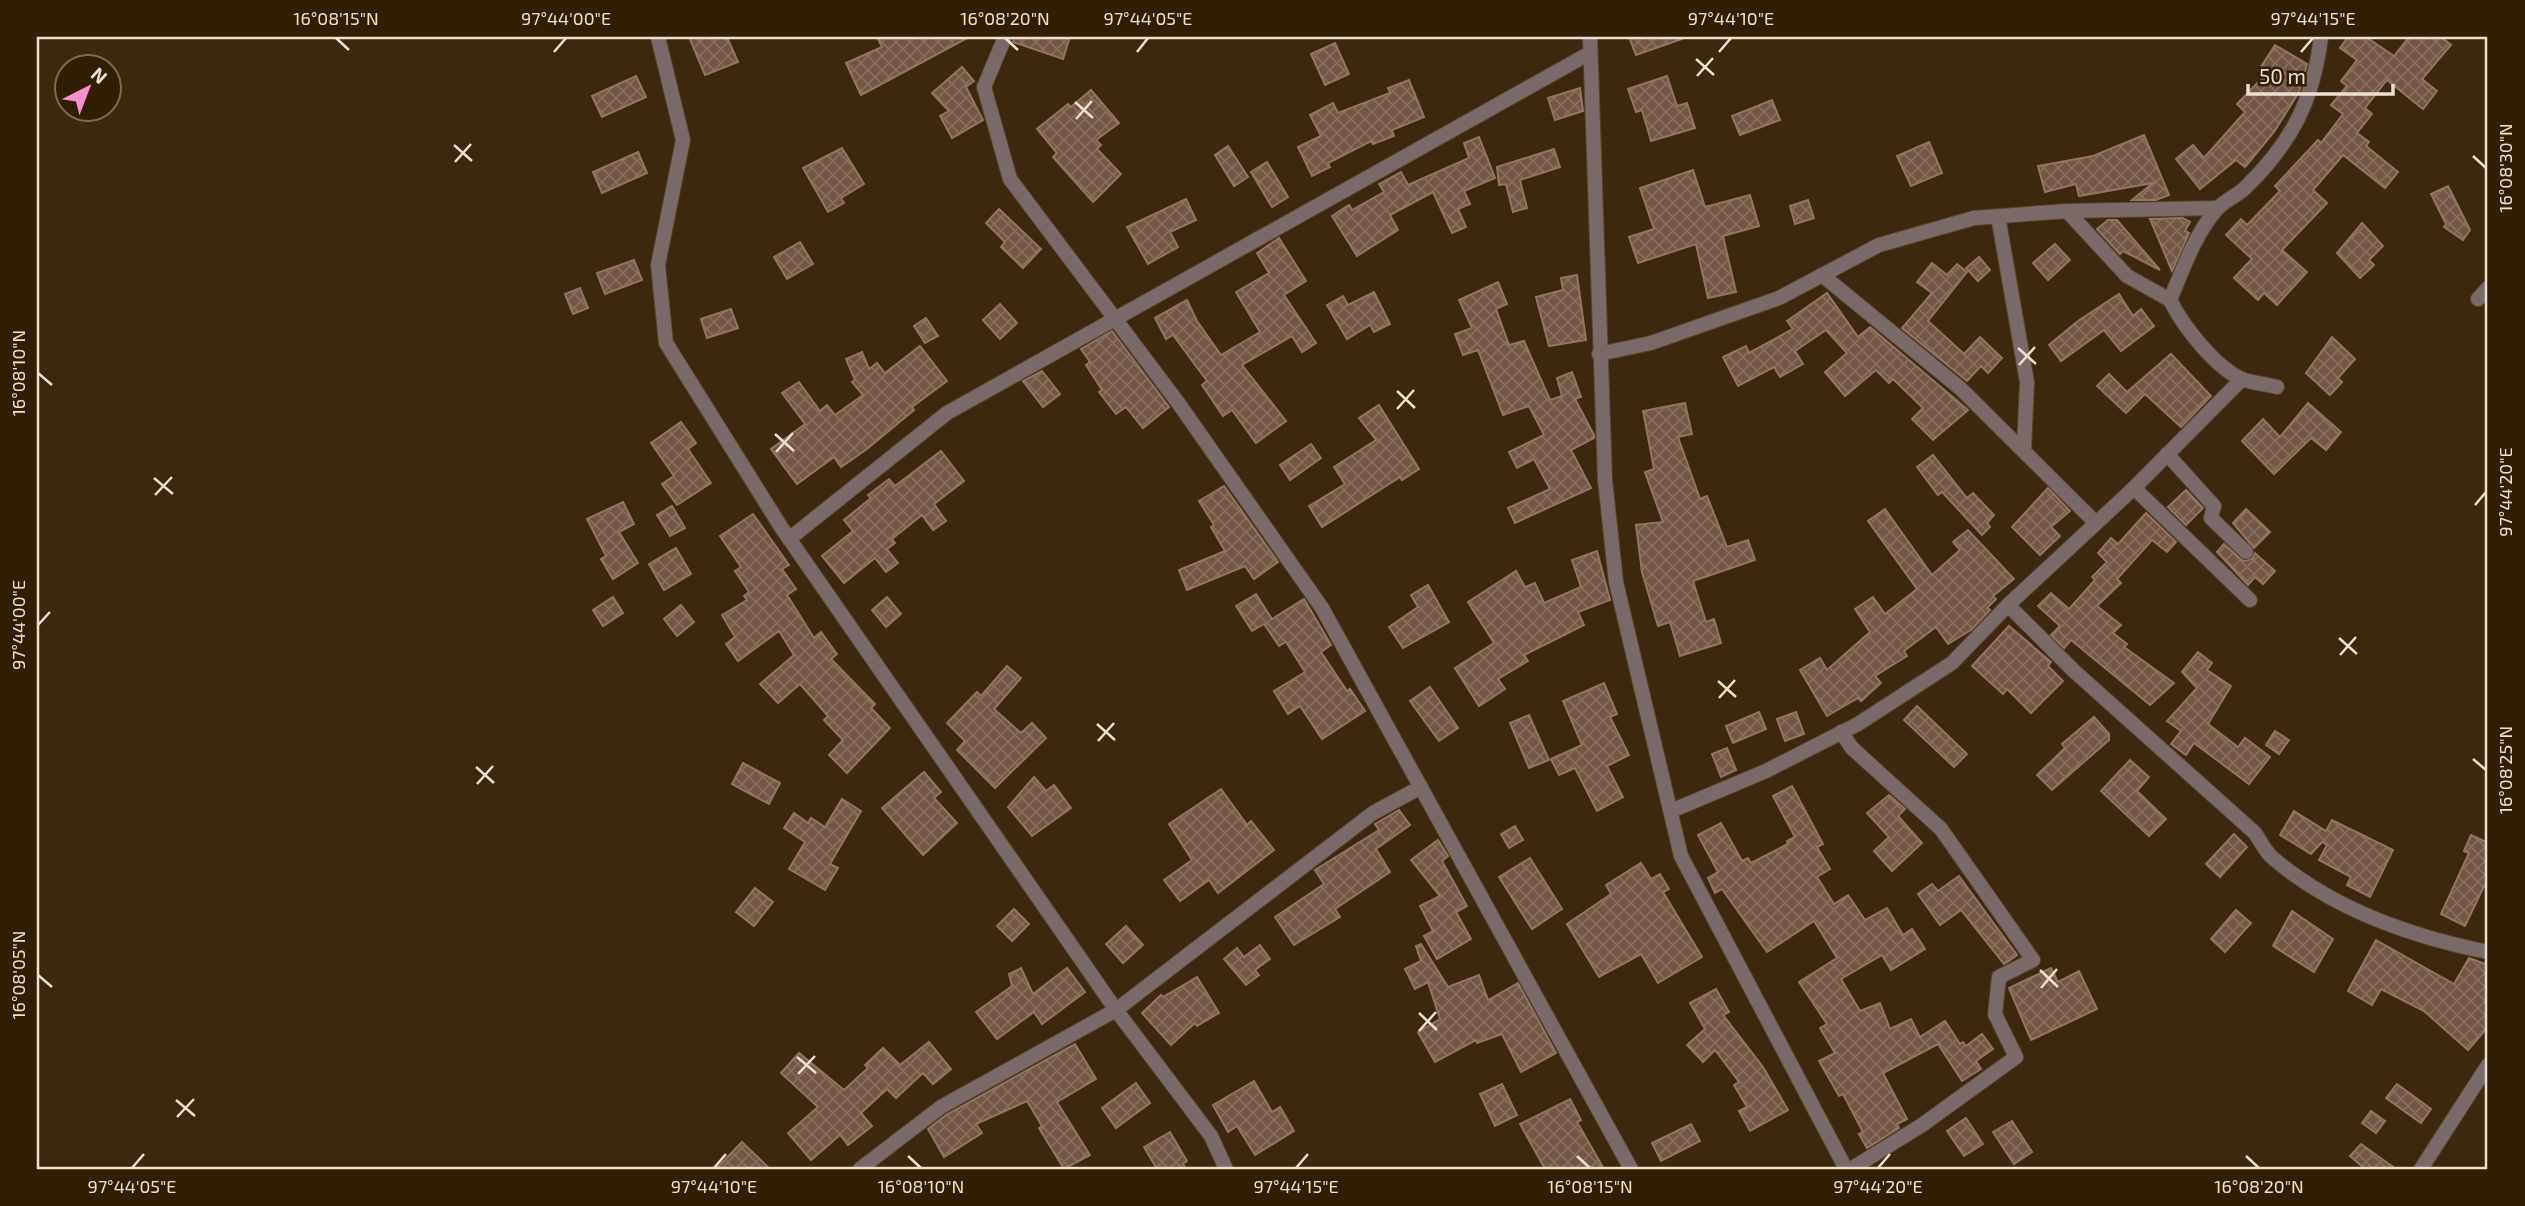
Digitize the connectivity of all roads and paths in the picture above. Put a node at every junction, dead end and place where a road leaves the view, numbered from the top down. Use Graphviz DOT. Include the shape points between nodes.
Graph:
graph roads {
  1 [pos="658,37"];
  2 [pos="1005,37"];
  3 [pos="1590,37"];
  4 [pos="2321,37"];
  5 [pos="1590,53"];
  6 [pos="2218,208"];
  7 [pos="2067,211"];
  8 [pos="1998,216"];
  9 [pos="1822,275"];
  10 [pos="2170,300"];
  11 [pos="1116,319"];
  12 [pos="1600,354"];
  13 [pos="2242,379"];
  14 [pos="2277,387"];
  15 [pos="2024,450"];
  16 [pos="2167,454"];
  17 [pos="2134,488"];
  18 [pos="2095,522"];
  19 [pos="789,539"];
  20 [pos="2246,552"];
  21 [pos="2250,600"];
  22 [pos="2008,605"];
  23 [pos="1842,732"];
  24 [pos="1421,787"];
  25 [pos="1671,811"];
  26 [pos="2488,952"];
  27 [pos="1116,1010"];
  28 [pos="2488,1065"];
  29 [pos="860,1169"];
  30 [pos="1226,1169"];
  31 [pos="1631,1169"];
  32 [pos="1849,1169"];
  33 [pos="2421,1169"];
  1 -- 19 [label="street" via="682,139 658,265 666,343"];
  2 -- 11 [label="street" via="984,86 1010,179"];
  3 -- 5 [label="street"];
  4 -- 6 [label="street" via="2317,71 2295,130 2245,188"];
  5 -- 11 [label="street"];
  5 -- 12 [label="street"];
  6 -- 7 [label="street"];
  6 -- 10 [label="street" via="2196,237"];
  7 -- 8 [label="street"];
  7 -- 10 [label="street" via="2127,276"];
  8 -- 9 [label="street" via="1974,218 1879,246"];
  8 -- 15 [label="street" via="2027,382"];
  9 -- 12 [label="street" via="1779,298 1651,344"];
  9 -- 15 [label="street" via="1960,388"];
  10 -- 13 [label="street" via="2193,338"];
  11 -- 19 [label="street" via="947,413"];
  11 -- 24 [label="street" via="1322,608"];
  12 -- 25 [label="street" via="1605,480 1616,582"];
  13 -- 14 [label="street"];
  13 -- 16 [label="street"];
  15 -- 18 [label="street"];
  16 -- 17 [label="street"];
  16 -- 20 [label="street" via="2214,506 2211,518"];
  17 -- 18 [label="street"];
  17 -- 21 [label="street"];
  18 -- 22 [label="street"];
  19 -- 27 [label="street"];
  22 -- 23 [label="street" via="1952,663"];
  22 -- 26 [label="street" via="2074,671 2255,833 2272,858 2347,905 2407,931"];
  23 -- 25 [label="street" via="1766,771"];
  23 -- 32 [label="street" via="1852,748 1941,829 2033,960 1999,977 1995,1014 2016,1057 1922,1125"];
  24 -- 27 [label="street" via="1373,813"];
  24 -- 31 [label="street"];
  25 -- 32 [label="street" via="1681,856"];
  27 -- 29 [label="street" via="941,1107"];
  27 -- 30 [label="street" via="1211,1136"];
  28 -- 33 [label="street"];
}
